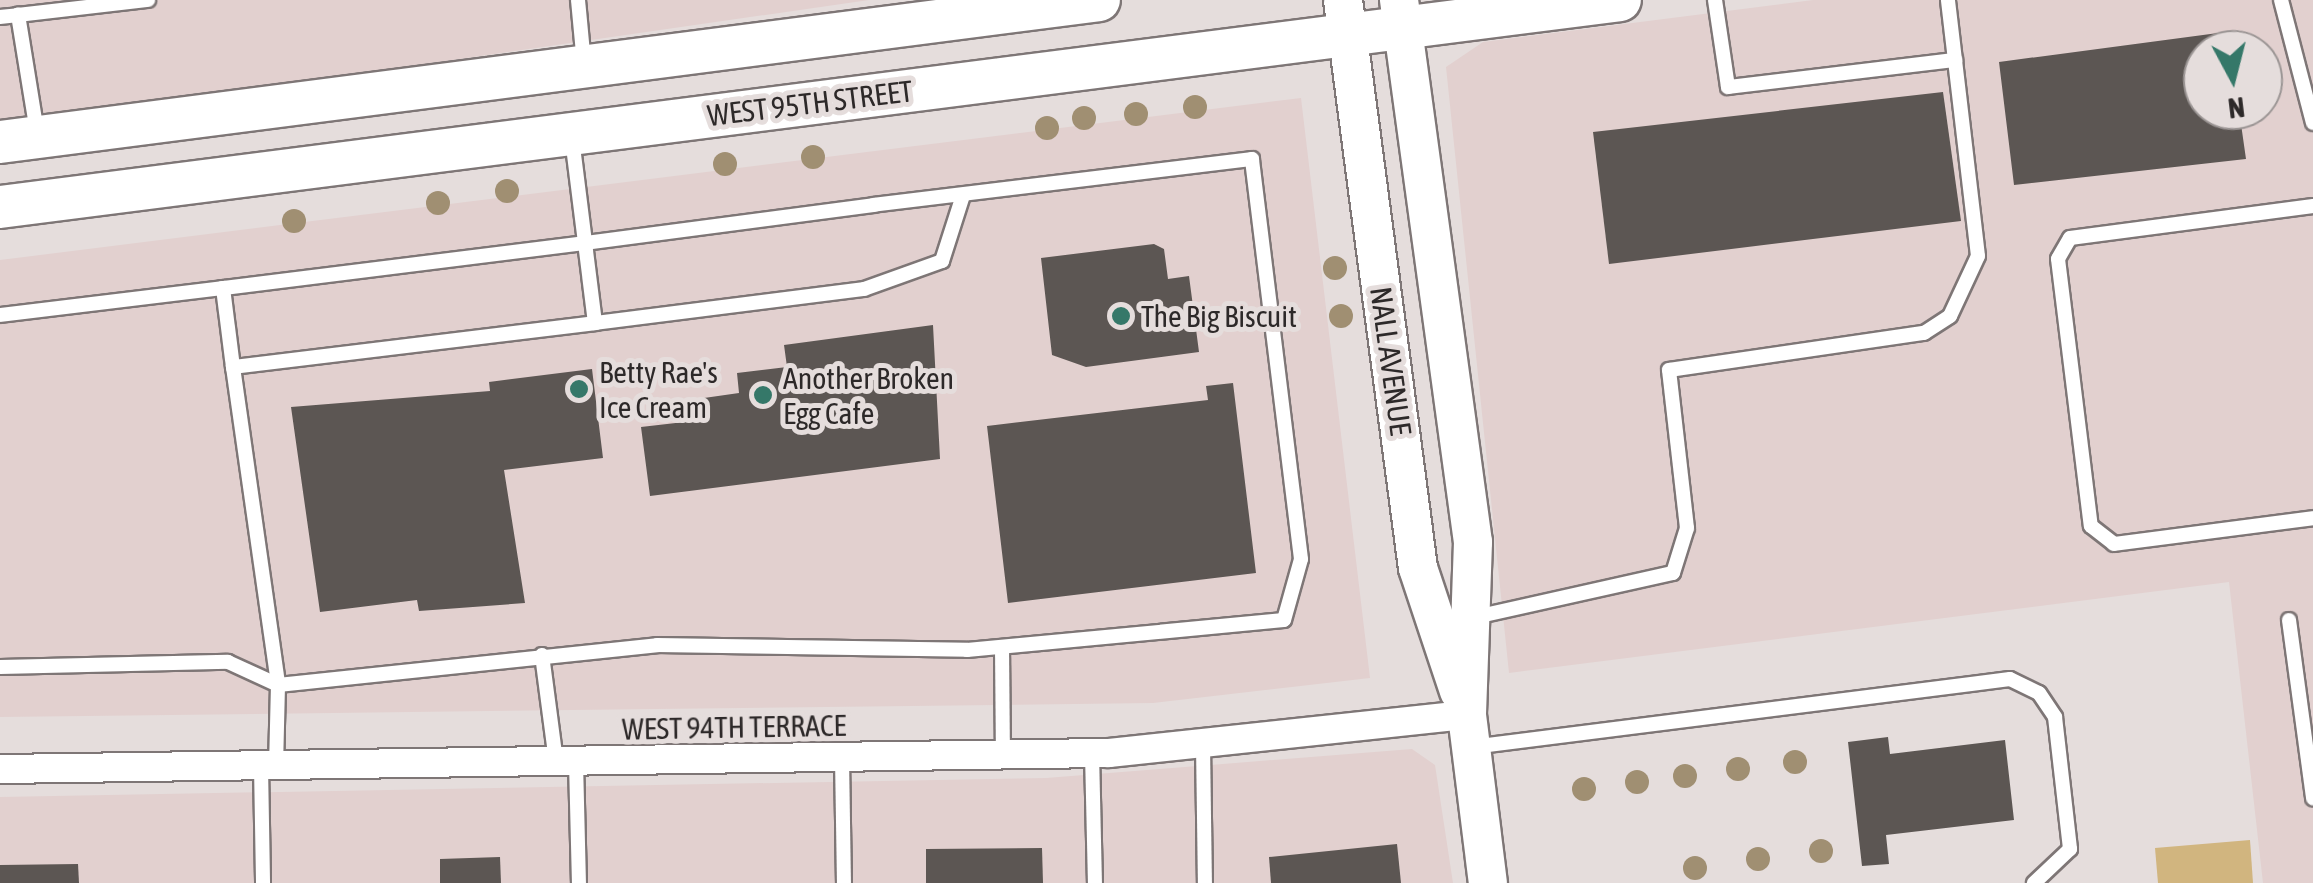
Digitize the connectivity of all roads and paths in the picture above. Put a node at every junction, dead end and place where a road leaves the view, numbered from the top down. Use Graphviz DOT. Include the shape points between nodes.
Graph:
graph roads {
  1 [pos="148,0"];
  2 [pos="578,0"];
  3 [pos="1099,0"];
  4 [pos="1620,0"];
  5 [pos="1715,0"];
  6 [pos="1948,0"];
  7 [pos="2282,0"];
  8 [pos="1021,5"];
  9 [pos="1400,14"];
  10 [pos="18,15"];
  11 [pos="1345,17"];
  12 [pos="0,18"];
  13 [pos="1955,60"];
  14 [pos="584,66"];
  15 [pos="2313,124"];
  16 [pos="571,134"];
  17 [pos="19,140"];
  18 [pos="964,194"];
  19 [pos="2313,206"];
  20 [pos="0,207"];
  21 [pos="585,243"];
  22 [pos="224,288"];
  23 [pos="0,315"];
  24 [pos="595,323"];
  25 [pos="233,367"];
  26 [pos="2313,518"];
  27 [pos="1470,618"];
  28 [pos="2289,620"];
  29 [pos="1002,647"];
  30 [pos="542,656"];
  31 [pos="0,667"];
  32 [pos="278,685"];
  33 [pos="1469,731"];
  34 [pos="1203,745"];
  35 [pos="1092,753"];
  36 [pos="1003,755"];
  37 [pos="2311,756"];
  38 [pos="842,758"];
  39 [pos="566,762"];
  40 [pos="269,766"];
  41 [pos="0,769"];
  42 [pos="2313,798"];
  43 [pos="263,883"];
  44 [pos="579,883"];
  45 [pos="844,883"];
  46 [pos="1095,883"];
  47 [pos="1205,883"];
  48 [pos="1488,883"];
  49 [pos="2034,883"];
  1 -- 10 [label="lane"];
  2 -- 14 [label="lane"];
  3 -- 8 [label="main road"];
  4 -- 9 [label="main road, WEST 95TH STREET"];
  5 -- 13 [label="lane" via="1728,87"];
  6 -- 13 [label="lane"];
  7 -- 15 [label="lane"];
  8 -- 14 [label="main road"];
  9 -- 11 [label="main road, WEST 95TH STREET"];
  9 -- 27 [label="main road, NALL AVENUE" via="1474,542"];
  10 -- 12 [label="lane"];
  10 -- 17 [label="lane"];
  11 -- 16 [label="main road, WEST 95TH STREET"];
  11 -- 33 [label="main road, NALL AVENUE" via="1418,568"];
  13 -- 27 [label="lane" via="1978,256 1950,316 1924,332 1669,370 1686,528 1673,573"];
  14 -- 17 [label="main road"];
  16 -- 20 [label="main road, WEST 95TH STREET"];
  16 -- 21 [label="lane"];
  18 -- 21 [label="lane"];
  18 -- 24 [label="lane" via="942,261 864,289"];
  18 -- 29 [label="lane" via="1252,159 1301,559 1284,620"];
  19 -- 26 [label="lane" via="2070,238 2058,258 2091,526 2114,544"];
  21 -- 22 [label="lane"];
  21 -- 24 [label="lane"];
  22 -- 23 [label="lane"];
  22 -- 25 [label="lane"];
  24 -- 25 [label="lane"];
  25 -- 32 [label="lane"];
  27 -- 33 [label="main road, NALL AVENUE"];
  28 -- 37 [label="lane"];
  29 -- 30 [label="lane" via="658,645"];
  29 -- 36 [label="lane"];
  30 -- 32 [label="lane"];
  30 -- 39 [label="lane"];
  31 -- 32 [label="lane" via="228,662"];
  32 -- 40 [label="lane"];
  33 -- 34 [label="street, WEST 94TH TERRACE"];
  33 -- 48 [label="main road, NALL AVENUE"];
  33 -- 49 [label="lane" via="2010,679 2040,692 2055,717 2064,793 2070,849 2053,875"];
  34 -- 35 [label="street, WEST 94TH TERRACE"];
  34 -- 47 [label="lane"];
  35 -- 36 [label="street, WEST 94TH TERRACE"];
  35 -- 46 [label="lane"];
  36 -- 38 [label="street, WEST 94TH TERRACE"];
  37 -- 42 [label="lane"];
  38 -- 39 [label="street, WEST 94TH TERRACE"];
  38 -- 45 [label="lane"];
  39 -- 40 [label="street, WEST 94TH TERRACE"];
  39 -- 44 [label="lane"];
  40 -- 41 [label="street, WEST 94TH TERRACE"];
  40 -- 43 [label="lane"];
}
